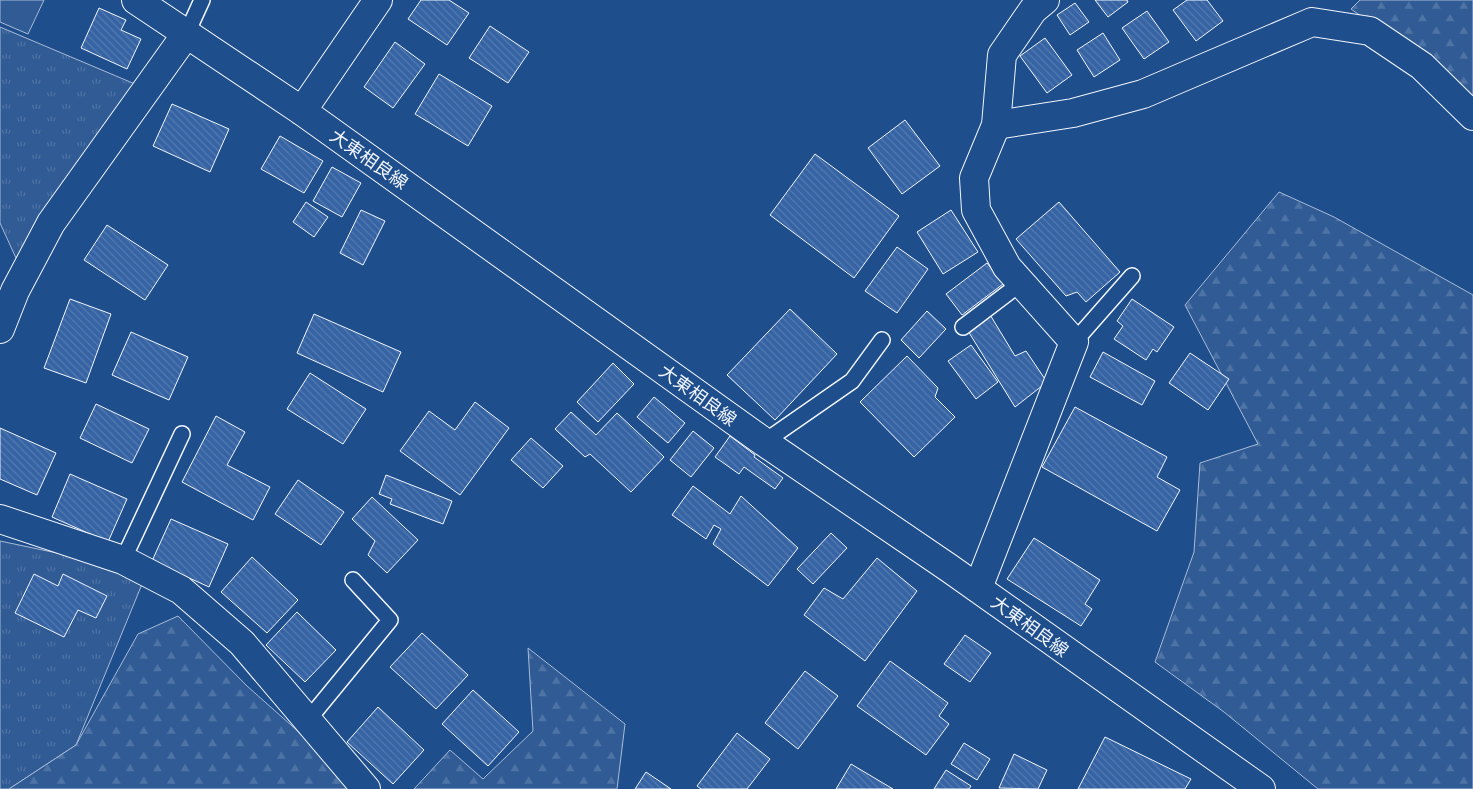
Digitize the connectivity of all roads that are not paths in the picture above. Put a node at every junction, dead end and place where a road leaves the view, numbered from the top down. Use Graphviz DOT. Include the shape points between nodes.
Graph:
graph roads {
  1 [pos="136,0"];
  2 [pos="202,0"];
  3 [pos="378,0"];
  4 [pos="1045,0"];
  5 [pos="187,33"];
  6 [pos="302,111"];
  7 [pos="1473,116"];
  8 [pos="996,125"];
  9 [pos="1132,276"];
  10 [pos="1021,283"];
  11 [pos="963,327"];
  12 [pos="0,329"];
  13 [pos="882,340"];
  14 [pos="1074,342"];
  15 [pos="182,434"];
  16 [pos="764,442"];
  17 [pos="0,519"];
  18 [pos="123,560"];
  19 [pos="352,580"];
  20 [pos="978,588"];
  21 [pos="308,720"];
  22 [pos="1245,785"];
  23 [pos="366,789"];
  1 -- 5 [label="street, 大東相良線"];
  2 -- 5 [label="lane"];
  3 -- 6 [label="street"];
  4 -- 8 [label="street" via="1033,10 1002,55"];
  5 -- 6 [label="street, 大東相良線"];
  5 -- 12 [label="street" via="51,224 15,292"];
  6 -- 16 [label="street, 大東相良線"];
  7 -- 8 [label="street" via="1422,66 1370,31 1312,22 1143,94 1073,113"];
  8 -- 10 [label="street" via="974,178 976,210 1007,267"];
  9 -- 14 [label="lane"];
  10 -- 11 [label="lane"];
  10 -- 14 [label="street"];
  13 -- 16 [label="lane" via="852,381"];
  14 -- 20 [label="street"];
  15 -- 18 [label="lane"];
  16 -- 20 [label="street, 大東相良線"];
  17 -- 18 [label="street"];
  18 -- 21 [label="street" via="181,590 242,643"];
  19 -- 21 [label="lane" via="390,620"];
  20 -- 22 [label="street, 大東相良線"];
  21 -- 23 [label="street"];
}
